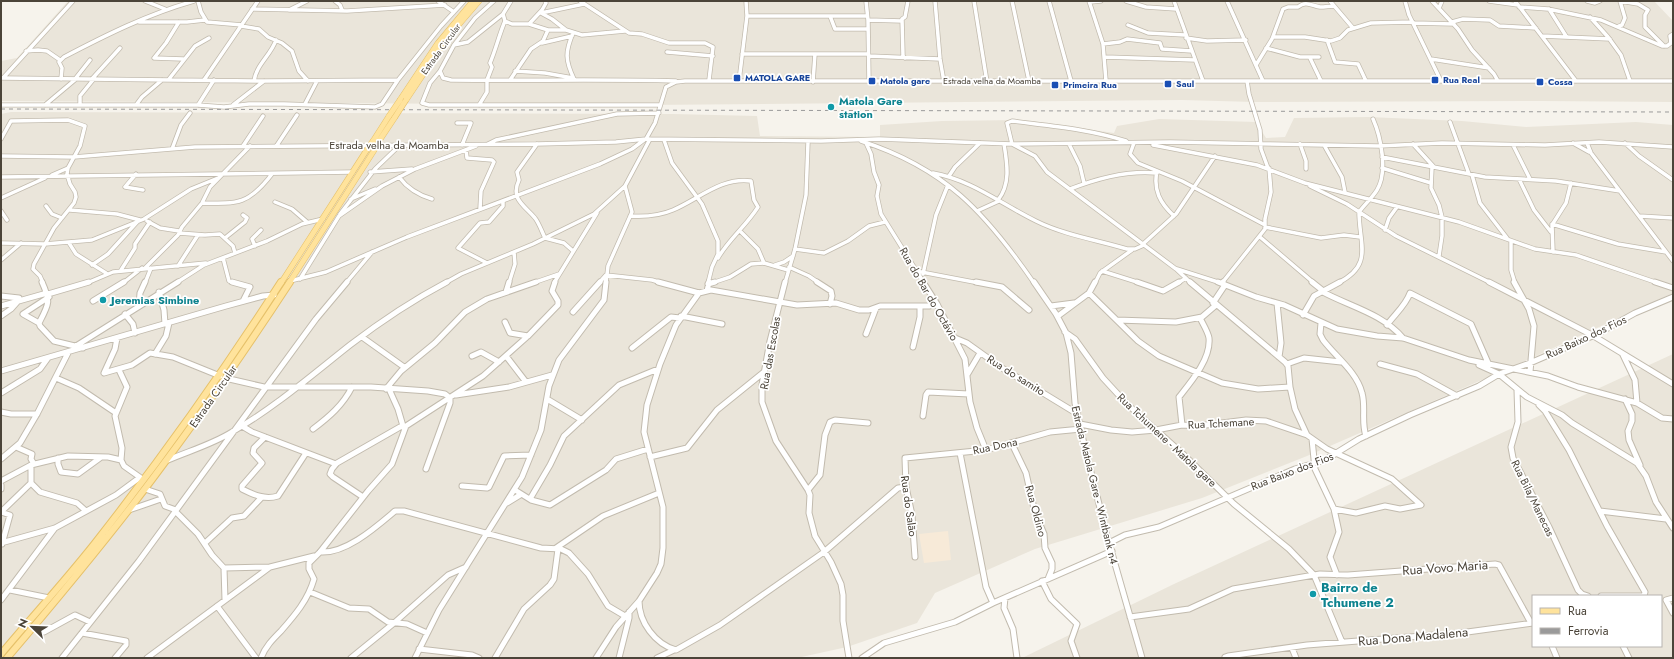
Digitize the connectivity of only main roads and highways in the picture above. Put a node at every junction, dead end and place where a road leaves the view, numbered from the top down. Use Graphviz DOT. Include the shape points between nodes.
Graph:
graph roads {
  1 [pos="473,1"];
  2 [pos="479,1"];
  3 [pos="372,148"];
  4 [pos="222,377"];
  5 [pos="1,654"];
  6 [pos="7,658"];
  1 -- 3 [label="main road, Estrada Circular, bridge" via="438,43 373,141"];
  2 -- 3 [label="main road, Estrada Circular, bridge" via="448,37"];
  3 -- 4 [label="main road, Estrada Circular" via="290,281"];
  3 -- 4 [label="main road, Estrada Circular" via="353,172"];
  4 -- 5 [label="main road, Estrada Circular" via="94,544"];
  4 -- 6 [label="main road, Estrada Circular" via="129,510"];
}
